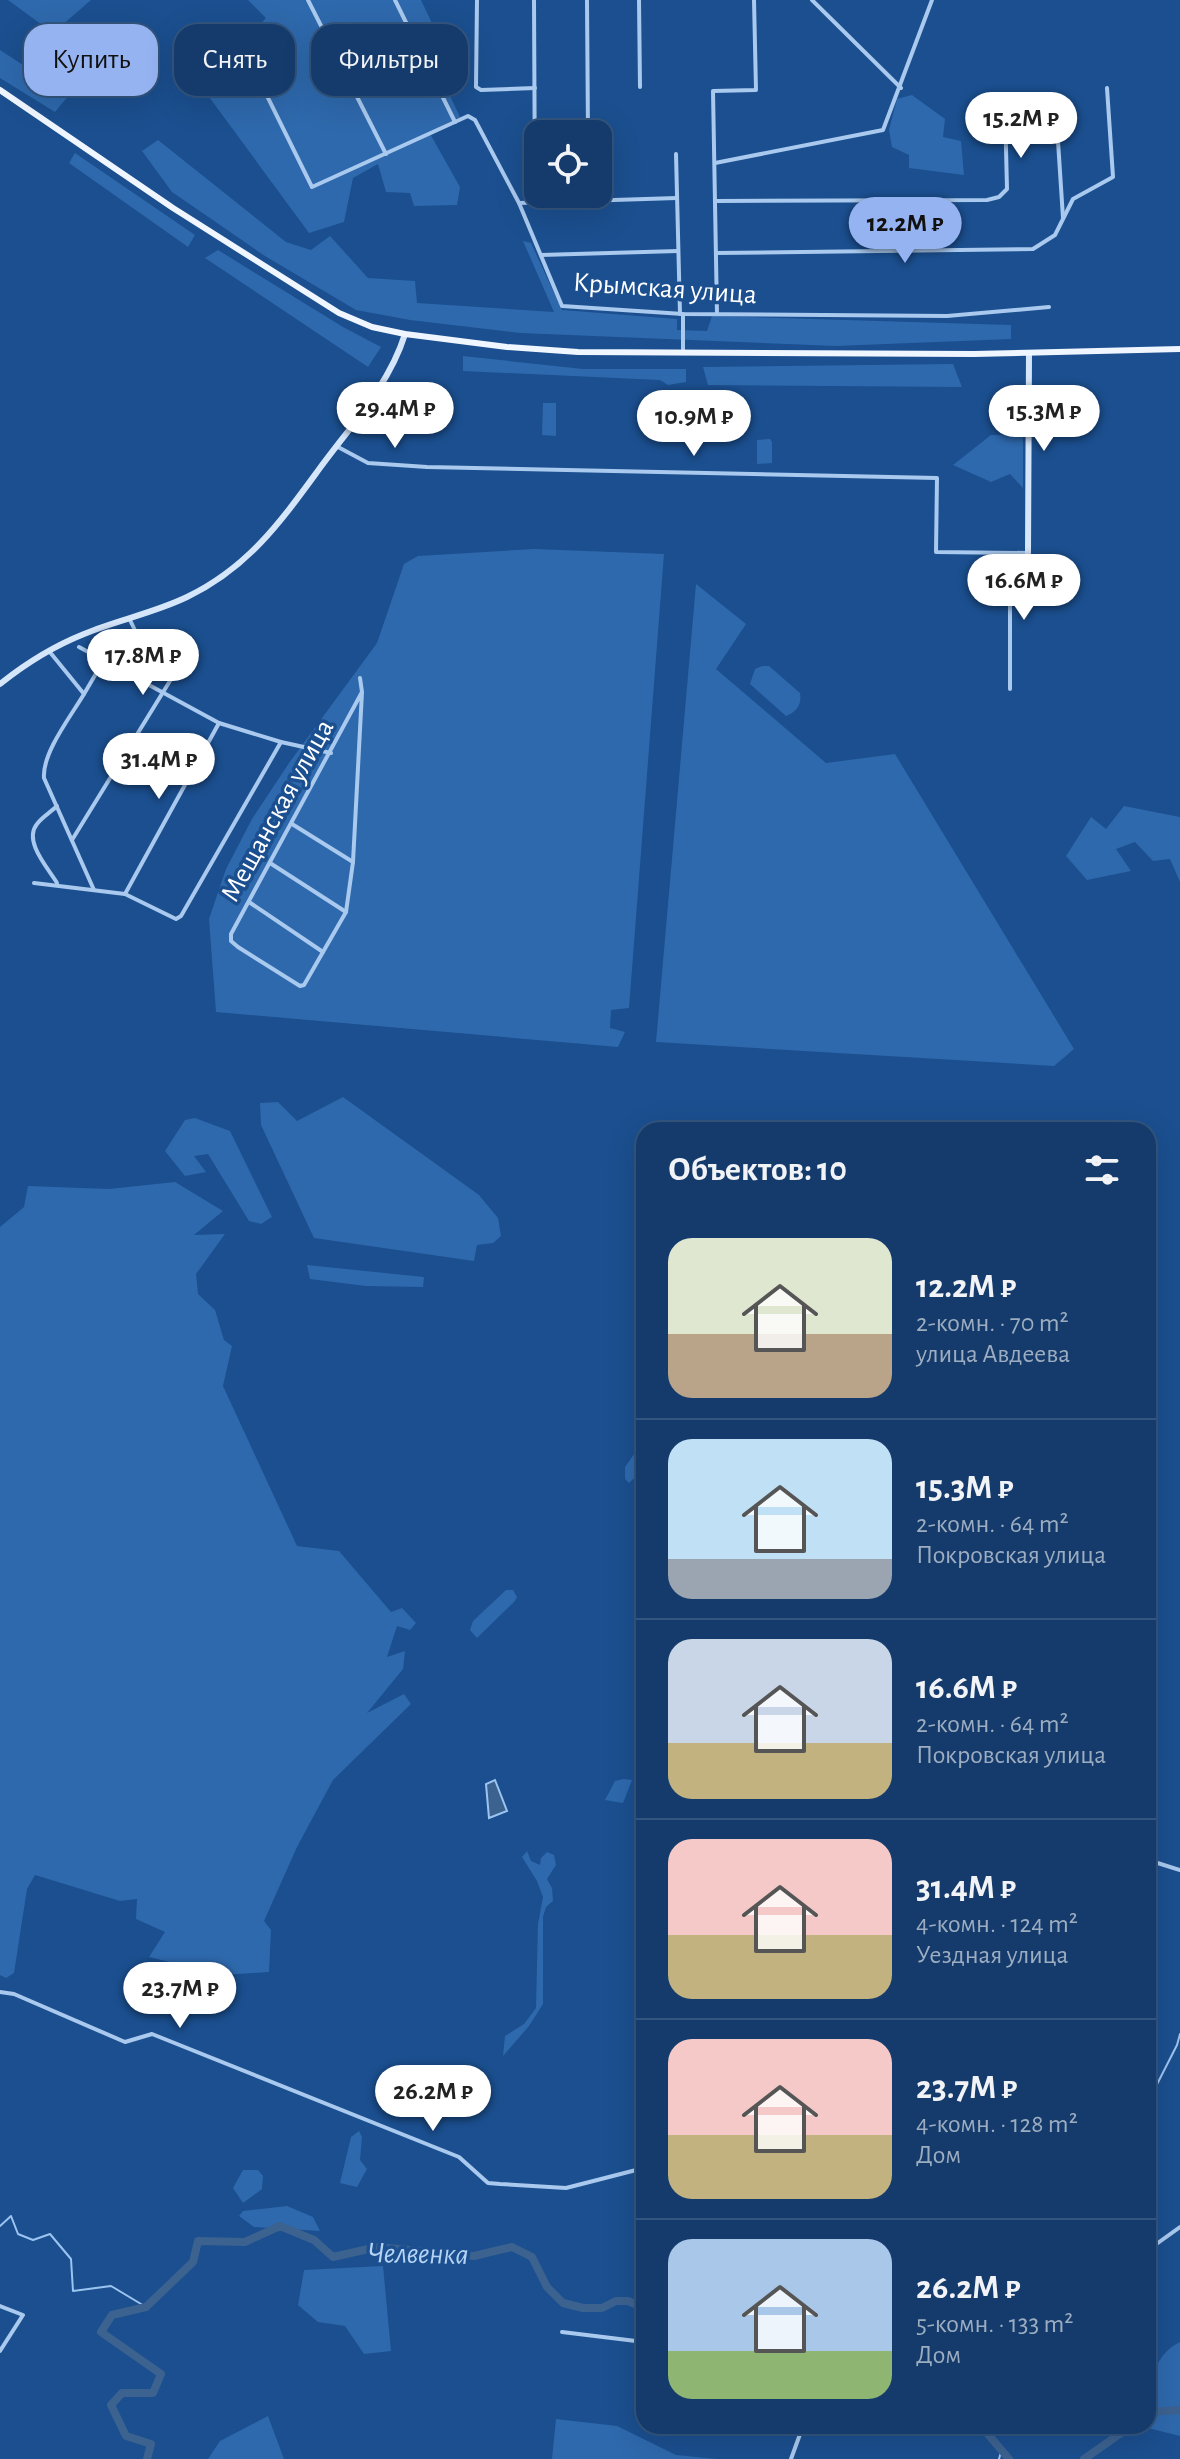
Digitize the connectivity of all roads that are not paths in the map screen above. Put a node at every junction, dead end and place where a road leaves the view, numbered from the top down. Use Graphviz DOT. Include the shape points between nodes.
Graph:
graph roads {
  1 [pos="308,0"];
  2 [pos="395,0"];
  3 [pos="477,0"];
  4 [pos="534,0"];
  5 [pos="587,0"];
  6 [pos="639,0"];
  7 [pos="754,0"];
  8 [pos="812,0"];
  9 [pos="932,0"];
  10 [pos="640,87"];
  11 [pos="535,88"];
  12 [pos="901,88"];
  13 [pos="1107,88"];
  14 [pos="0,90"];
  15 [pos="267,96"];
  16 [pos="535,120"];
  17 [pos="588,120"];
  18 [pos="455,122"];
  19 [pos="386,154"];
  20 [pos="676,154"];
  21 [pos="715,163"];
  22 [pos="678,198"];
  23 [pos="612,201"];
  24 [pos="716,201"];
  25 [pos="519,203"];
  26 [pos="524,203"];
  27 [pos="1063,218"];
  28 [pos="678,251"];
  29 [pos="716,253"];
  30 [pos="540,255"];
  31 [pos="1049,307"];
  32 [pos="682,314"];
  33 [pos="717,314"];
  34 [pos="405,334"];
  35 [pos="1180,349"];
  36 [pos="683,353"];
  37 [pos="1029,353"];
  38 [pos="338,447"];
  39 [pos="1028,553"];
  40 [pos="129,618"];
  41 [pos="79,647"];
  42 [pos="49,651"];
  43 [pos="104,660"];
  44 [pos="360,678"];
  45 [pos="0,684"];
  46 [pos="1010,689"];
  47 [pos="163,692"];
  48 [pos="362,692"];
  49 [pos="84,694"];
  50 [pos="219,723"];
  51 [pos="281,742"];
  52 [pos="331,753"];
  53 [pos="57,806"];
  54 [pos="292,824"];
  55 [pos="72,840"];
  56 [pos="353,862"];
  57 [pos="270,863"];
  58 [pos="34,883"];
  59 [pos="58,884"];
  60 [pos="94,892"];
  61 [pos="125,894"];
  62 [pos="249,902"];
  63 [pos="346,912"];
  64 [pos="323,952"];
  65 [pos="1156,1862"];
  66 [pos="1180,1870"];
  67 [pos="0,1992"];
  68 [pos="636,2170"];
  69 [pos="1180,2227"];
  70 [pos="1156,2244"];
  71 [pos="0,2306"];
  72 [pos="562,2332"];
  73 [pos="636,2341"];
  74 [pos="0,2351"];
  75 [pos="800,2434"];
  76 [pos="791,2459"];
  1 -- 19 [label="street"];
  2 -- 18 [label="street"];
  3 -- 11 [label="street" via="476,87"];
  4 -- 11 [label="street"];
  5 -- 17 [label="street"];
  6 -- 10 [label="street"];
  7 -- 21 [label="street" via="756,90 713,91"];
  8 -- 12 [label="street"];
  9 -- 12 [label="street"];
  11 -- 16 [label="street"];
  12 -- 21 [label="street" via="883,130"];
  13 -- 27 [label="street" via="1113,177 1073,199"];
  14 -- 34 [label="main road" via="339,313"];
  15 -- 19 [label="street" via="311,186"];
  18 -- 19 [label="street"];
  18 -- 25 [label="street, Крымская улица" via="468,116 475,120"];
  20 -- 22 [label="street"];
  21 -- 24 [label="street"];
  22 -- 23 [label="street"];
  22 -- 28 [label="street"];
  24 -- 27 [label="street" via="999,197 1007,189 1005,108 1055,95"];
  24 -- 29 [label="street"];
  25 -- 26 [label="street"];
  25 -- 30 [label="street, Крымская улица"];
  27 -- 29 [label="street" via="1055,235 1033,249"];
  28 -- 30 [label="street"];
  28 -- 32 [label="street"];
  29 -- 33 [label="street"];
  30 -- 32 [label="street, Крымская улица" via="562,306"];
  31 -- 33 [label="street, Крымская улица" via="947,316"];
  32 -- 33 [label="street, Крымская улица"];
  32 -- 36 [label="street"];
  34 -- 36 [label="main road" via="578,352"];
  34 -- 38 [label="street" via="398,356"];
  35 -- 37 [label="main road"];
  36 -- 37 [label="main road"];
  37 -- 39 [label="street"];
  38 -- 39 [label="street" via="368,463 937,478 936,552"];
  38 -- 40 [label="street" via="289,513 224,576 188,597"];
  39 -- 46 [label="street" via="1010,589"];
  40 -- 42 [label="street"];
  40 -- 47 [label="street" via="146,653 173,676"];
  41 -- 43 [label="street"];
  42 -- 45 [label="street"];
  42 -- 49 [label="street"];
  43 -- 47 [label="street"];
  43 -- 49 [label="street"];
  44 -- 48 [label="street"];
  47 -- 50 [label="street"];
  47 -- 55 [label="street"];
  48 -- 52 [label="street, Мещанская улица"];
  48 -- 56 [label="street"];
  49 -- 53 [label="street" via="43,766"];
  50 -- 51 [label="street"];
  50 -- 61 [label="street"];
  51 -- 52 [label="street"];
  51 -- 61 [label="street" via="181,916 176,919"];
  52 -- 54 [label="street, Мещанская улица"];
  53 -- 55 [label="street"];
  53 -- 59 [label="street" via="35,825 32,836"];
  54 -- 56 [label="street"];
  54 -- 57 [label="street, Мещанская улица"];
  55 -- 60 [label="street"];
  56 -- 63 [label="street"];
  57 -- 62 [label="street, Мещанская улица"];
  57 -- 63 [label="street"];
  58 -- 59 [label="street"];
  59 -- 60 [label="street"];
  60 -- 61 [label="street"];
  62 -- 64 [label="street"];
  62 -- 64 [label="street, Мещанская улица" via="231,934 238,947 300,986"];
  63 -- 64 [label="street"];
  65 -- 66 [label="street"];
  67 -- 68 [label="street" via="125,2042 152,2034 459,2157 488,2183 566,2188"];
  69 -- 70 [label="street"];
  71 -- 74 [label="street" via="23,2315"];
  72 -- 73 [label="street"];
  75 -- 76 [label="street"];
}
